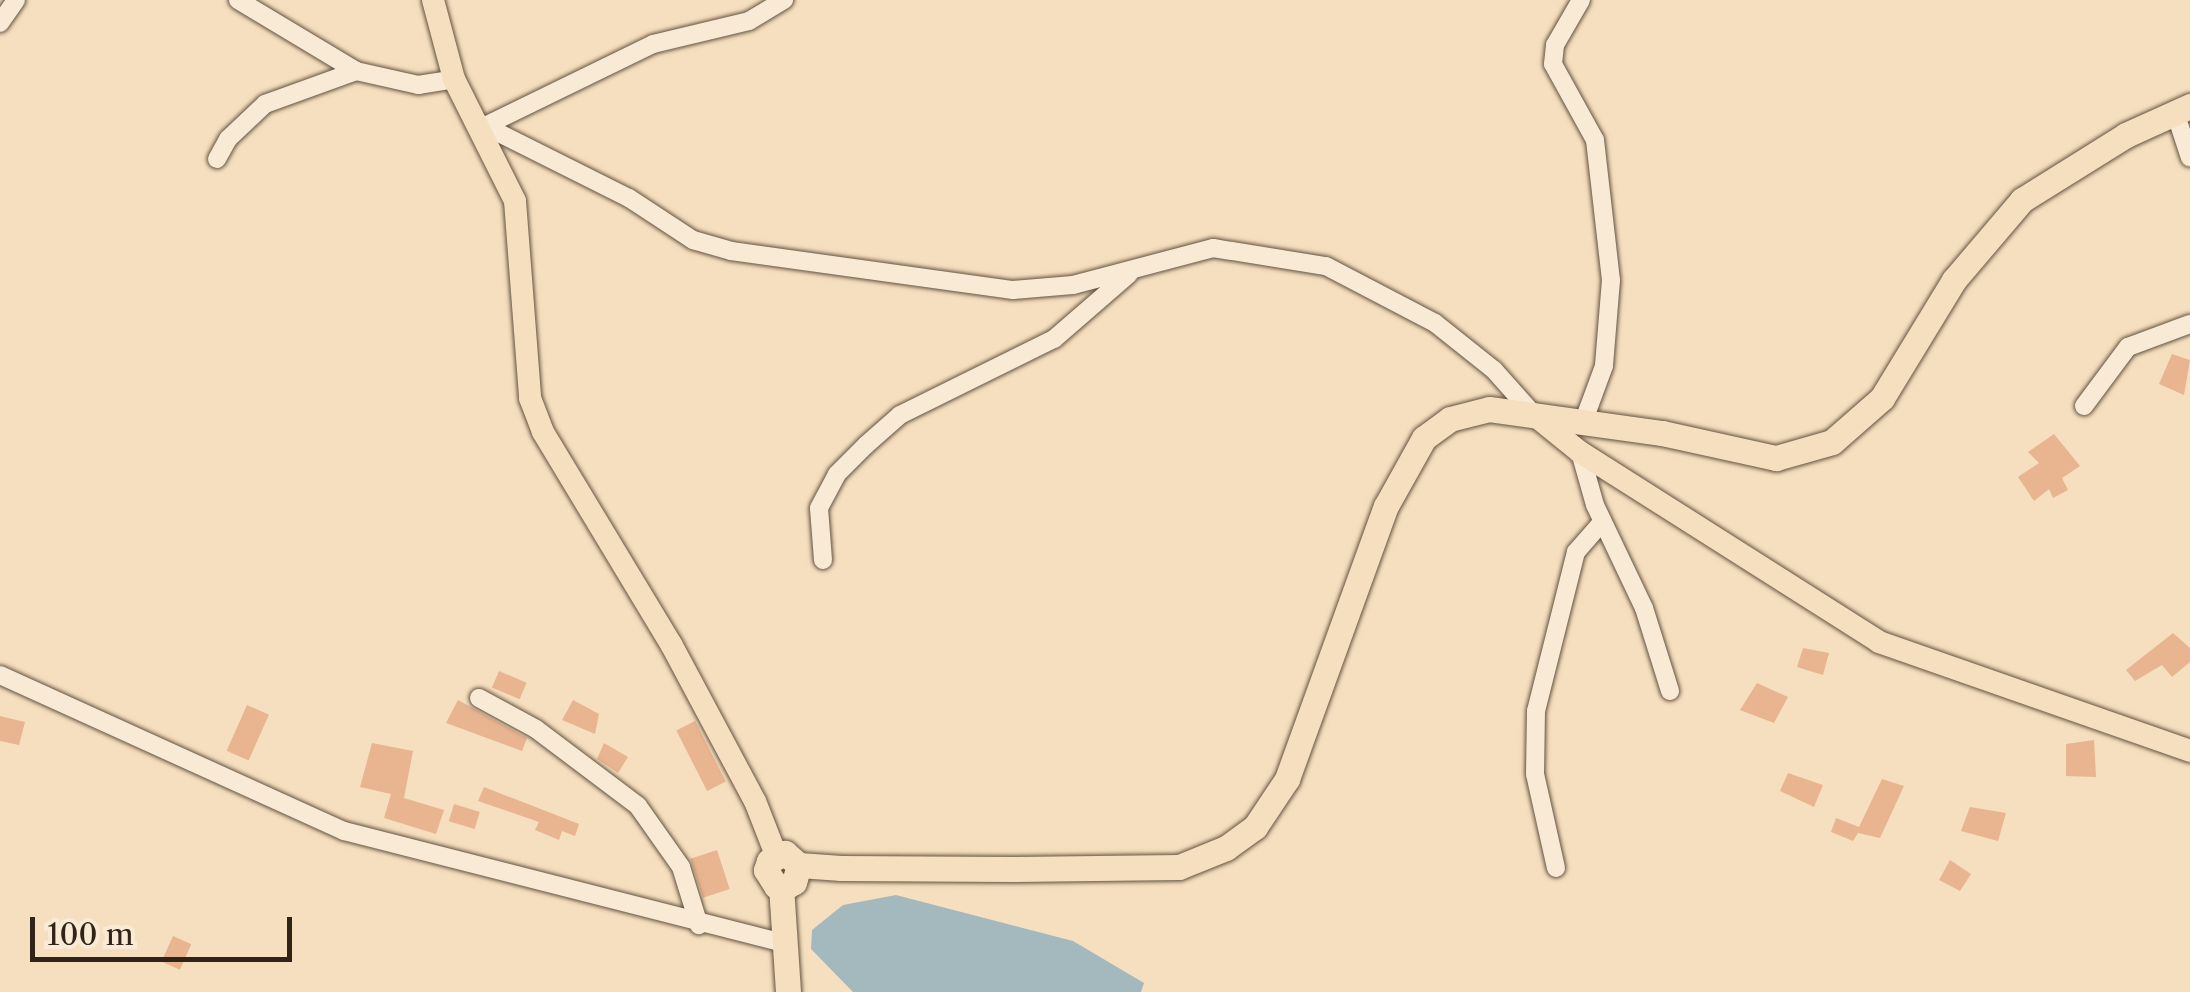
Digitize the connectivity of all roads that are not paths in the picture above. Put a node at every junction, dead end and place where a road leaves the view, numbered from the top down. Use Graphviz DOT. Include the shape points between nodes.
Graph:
graph roads {
  1 [pos="16,0"];
  2 [pos="238,0"];
  3 [pos="433,0"];
  4 [pos="784,0"];
  5 [pos="1582,0"];
  6 [pos="0,23"];
  7 [pos="356,71"];
  8 [pos="454,78"];
  9 [pos="2182,109"];
  10 [pos="484,123"];
  11 [pos="2190,158"];
  12 [pos="217,159"];
  13 [pos="1131,271"];
  14 [pos="2190,324"];
  15 [pos="2084,406"];
  16 [pos="1533,414"];
  17 [pos="1584,420"];
  18 [pos="1580,452"];
  19 [pos="1602,522"];
  20 [pos="823,560"];
  21 [pos="0,675"];
  22 [pos="1670,691"];
  23 [pos="478,698"];
  24 [pos="2190,751"];
  25 [pos="788,860"];
  26 [pos="1556,868"];
  27 [pos="699,925"];
  28 [pos="780,942"];
  29 [pos="788,992"];
  1 -- 6 [label="street"];
  2 -- 7 [label="street"];
  3 -- 8 [label="main road"];
  4 -- 10 [label="street" via="749,21 653,44"];
  5 -- 17 [label="street" via="1555,45 1553,64 1595,140 1610,280 1604,366"];
  7 -- 8 [label="street" via="418,85"];
  7 -- 12 [label="street" via="265,104"];
  8 -- 10 [label="main road"];
  9 -- 11 [label="street"];
  9 -- 17 [label="highway" via="2022,200 1954,280 1882,398 1832,442 1776,458"];
  10 -- 13 [label="street" via="710,247 1013,290"];
  10 -- 25 [label="main road" via="515,201 530,398 542,432 670,644"];
  13 -- 16 [label="street" via="1227,248 1326,266 1435,323 1494,370"];
  13 -- 20 [label="street" via="1054,340 914,407 866,445 837,474 818,508"];
  14 -- 15 [label="street" via="2128,346"];
  16 -- 17 [label="highway"];
  16 -- 18 [label="main road"];
  16 -- 25 [label="highway" via="1489,409 1450,419 1405,464 1287,779 1255,827 1226,848 1179,867"];
  18 -- 19 [label="street"];
  18 -- 24 [label="main road" via="1879,642"];
  19 -- 22 [label="street" via="1644,608"];
  19 -- 26 [label="street" via="1576,552 1536,712 1534,774"];
  21 -- 27 [label="street" via="344,831"];
  23 -- 27 [label="street" via="536,728 638,806 680,867"];
  25 -- 28 [label="highway" via="794,882 781,886"];
  27 -- 28 [label="street"];
  28 -- 29 [label="highway"];
}
